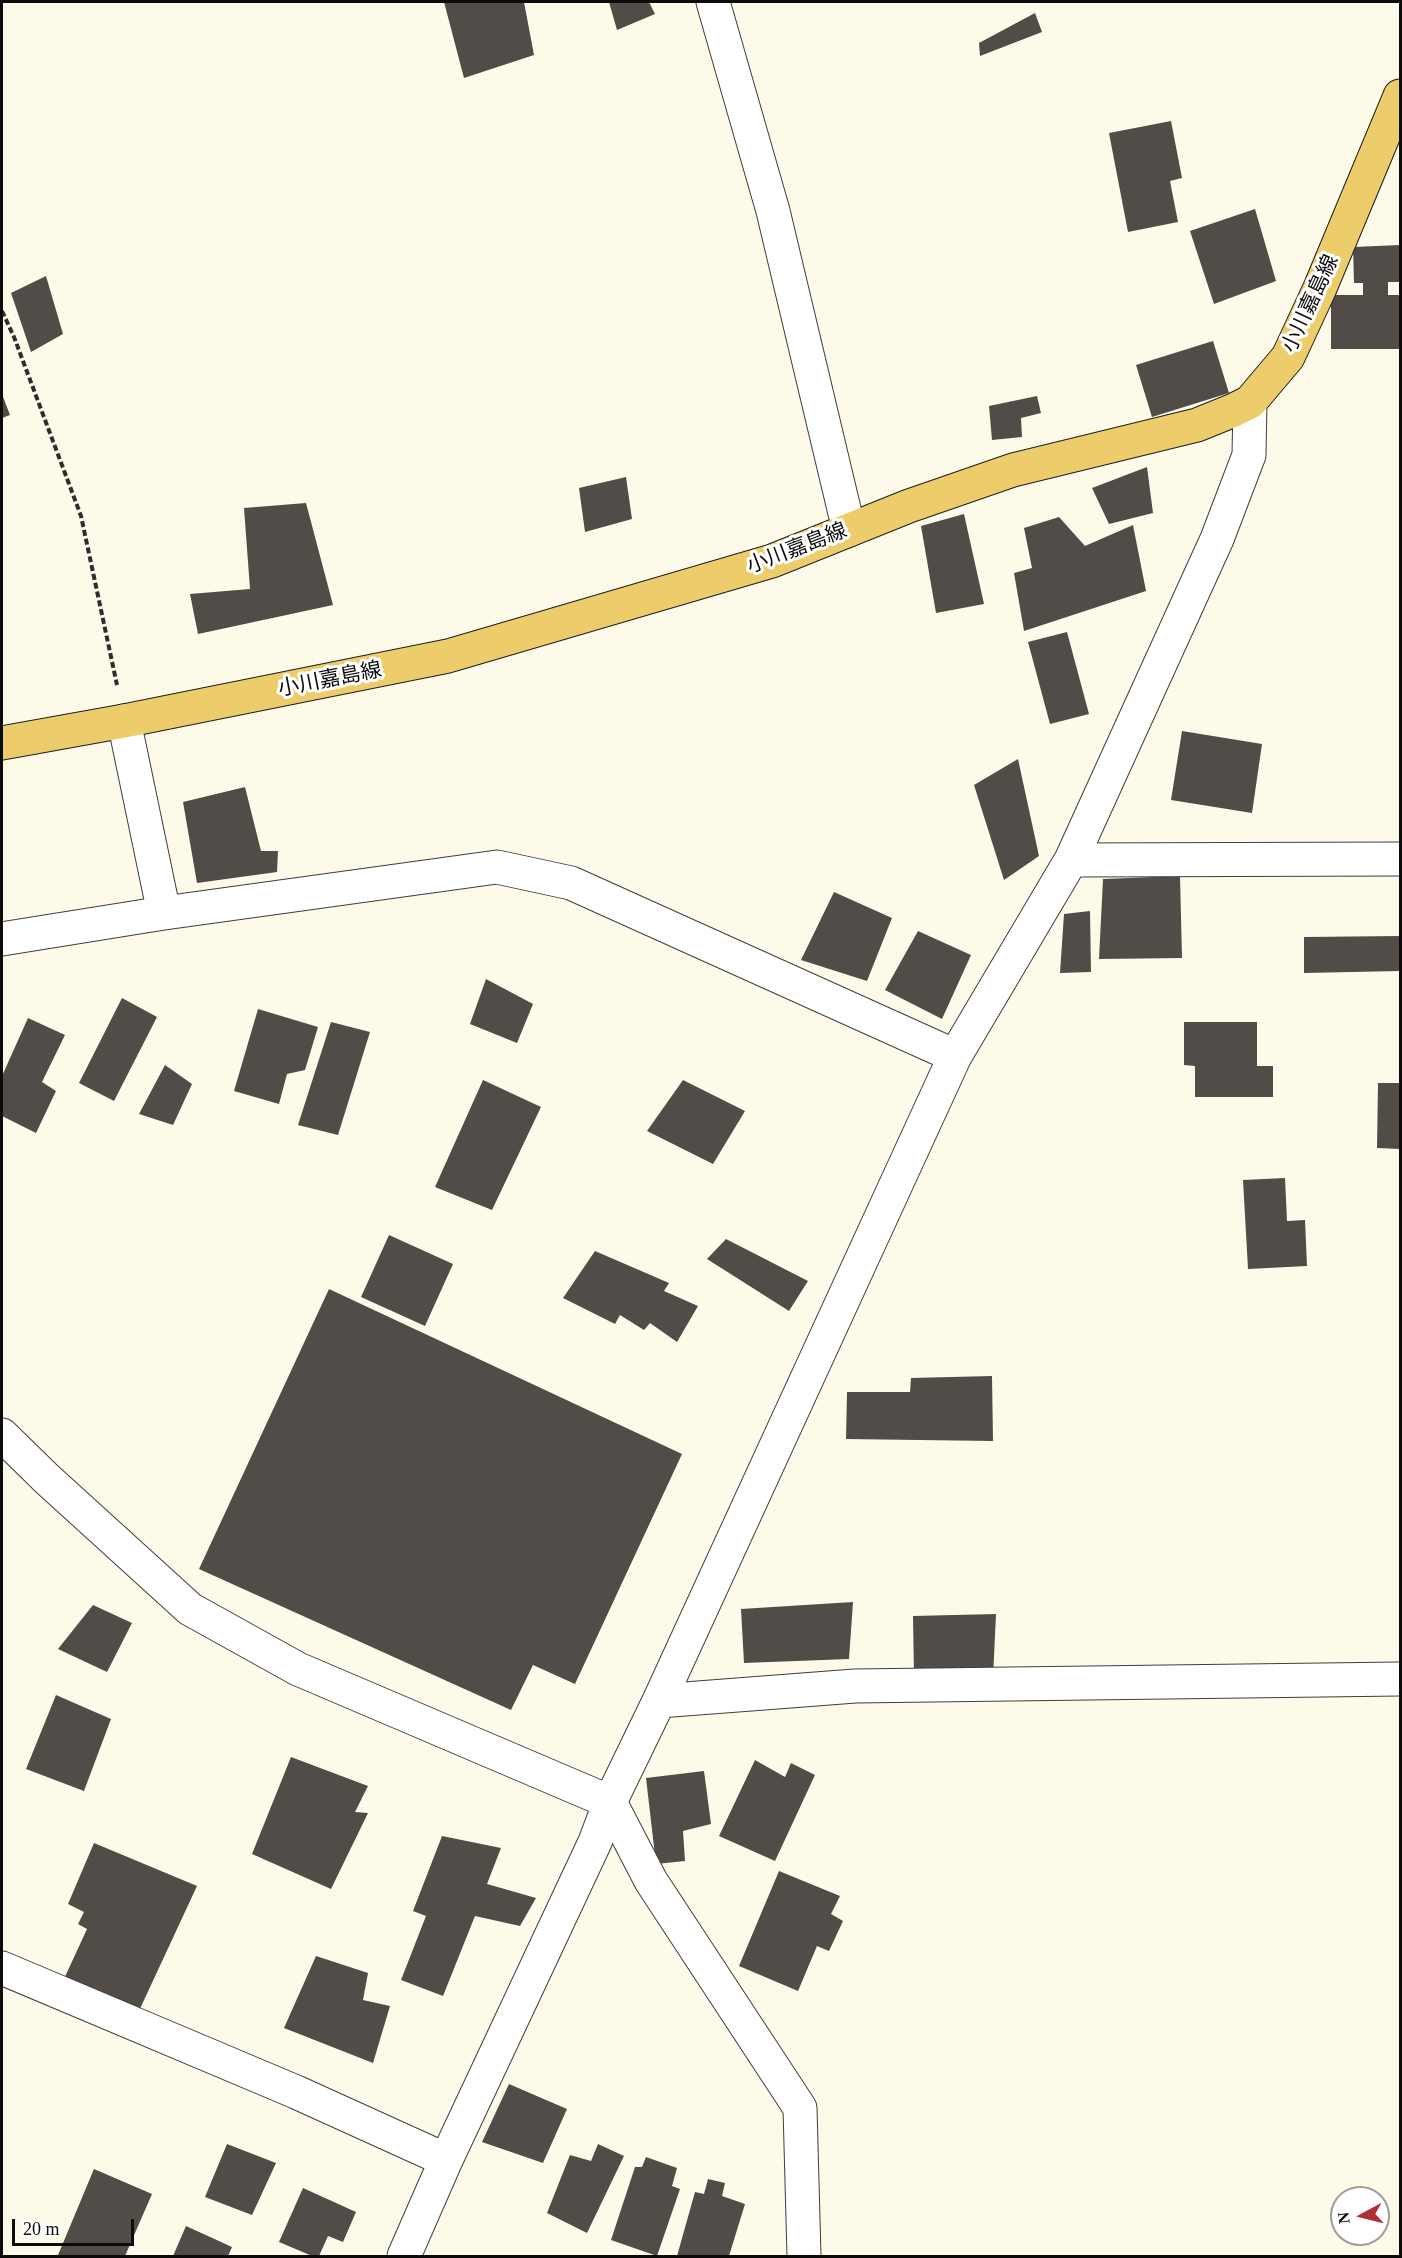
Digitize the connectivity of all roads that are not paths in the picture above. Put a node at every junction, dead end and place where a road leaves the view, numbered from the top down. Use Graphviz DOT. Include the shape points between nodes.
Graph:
graph roads {
  1 [pos="713,2"];
  2 [pos="1401,96"];
  3 [pos="1250,402"];
  4 [pos="849,530"];
  5 [pos="124,721"];
  6 [pos="2,744"];
  7 [pos="1401,859"];
  8 [pos="1071,860"];
  9 [pos="164,913"];
  10 [pos="2,939"];
  11 [pos="955,1056"];
  12 [pos="2,1435"];
  13 [pos="1401,1679"];
  14 [pos="659,1701"];
  15 [pos="610,1802"];
  16 [pos="2,1968"];
  17 [pos="446,2160"];
  18 [pos="404,2256"];
  19 [pos="804,2256"];
  1 -- 4 [label="street" via="773,211"];
  2 -- 3 [label="main road, 小川嘉島線" via="1288,357"];
  3 -- 4 [label="main road, 小川嘉島線" via="1197,424 1014,470"];
  3 -- 8 [label="street" via="1249,455 1216,539"];
  4 -- 5 [label="main road, 小川嘉島線" via="772,561 448,656"];
  5 -- 6 [label="main road, 小川嘉島線"];
  5 -- 9 [label="street"];
  7 -- 8 [label="street"];
  8 -- 11 [label="street"];
  9 -- 10 [label="street"];
  9 -- 11 [label="street" via="497,867 571,883"];
  11 -- 14 [label="street"];
  12 -- 15 [label="street" via="190,1609 298,1669"];
  13 -- 14 [label="street" via="855,1686"];
  14 -- 15 [label="street"];
  15 -- 17 [label="street" via="595,1842"];
  15 -- 19 [label="street" via="651,1881 800,2108"];
  16 -- 17 [label="street"];
  17 -- 18 [label="street"];
}
